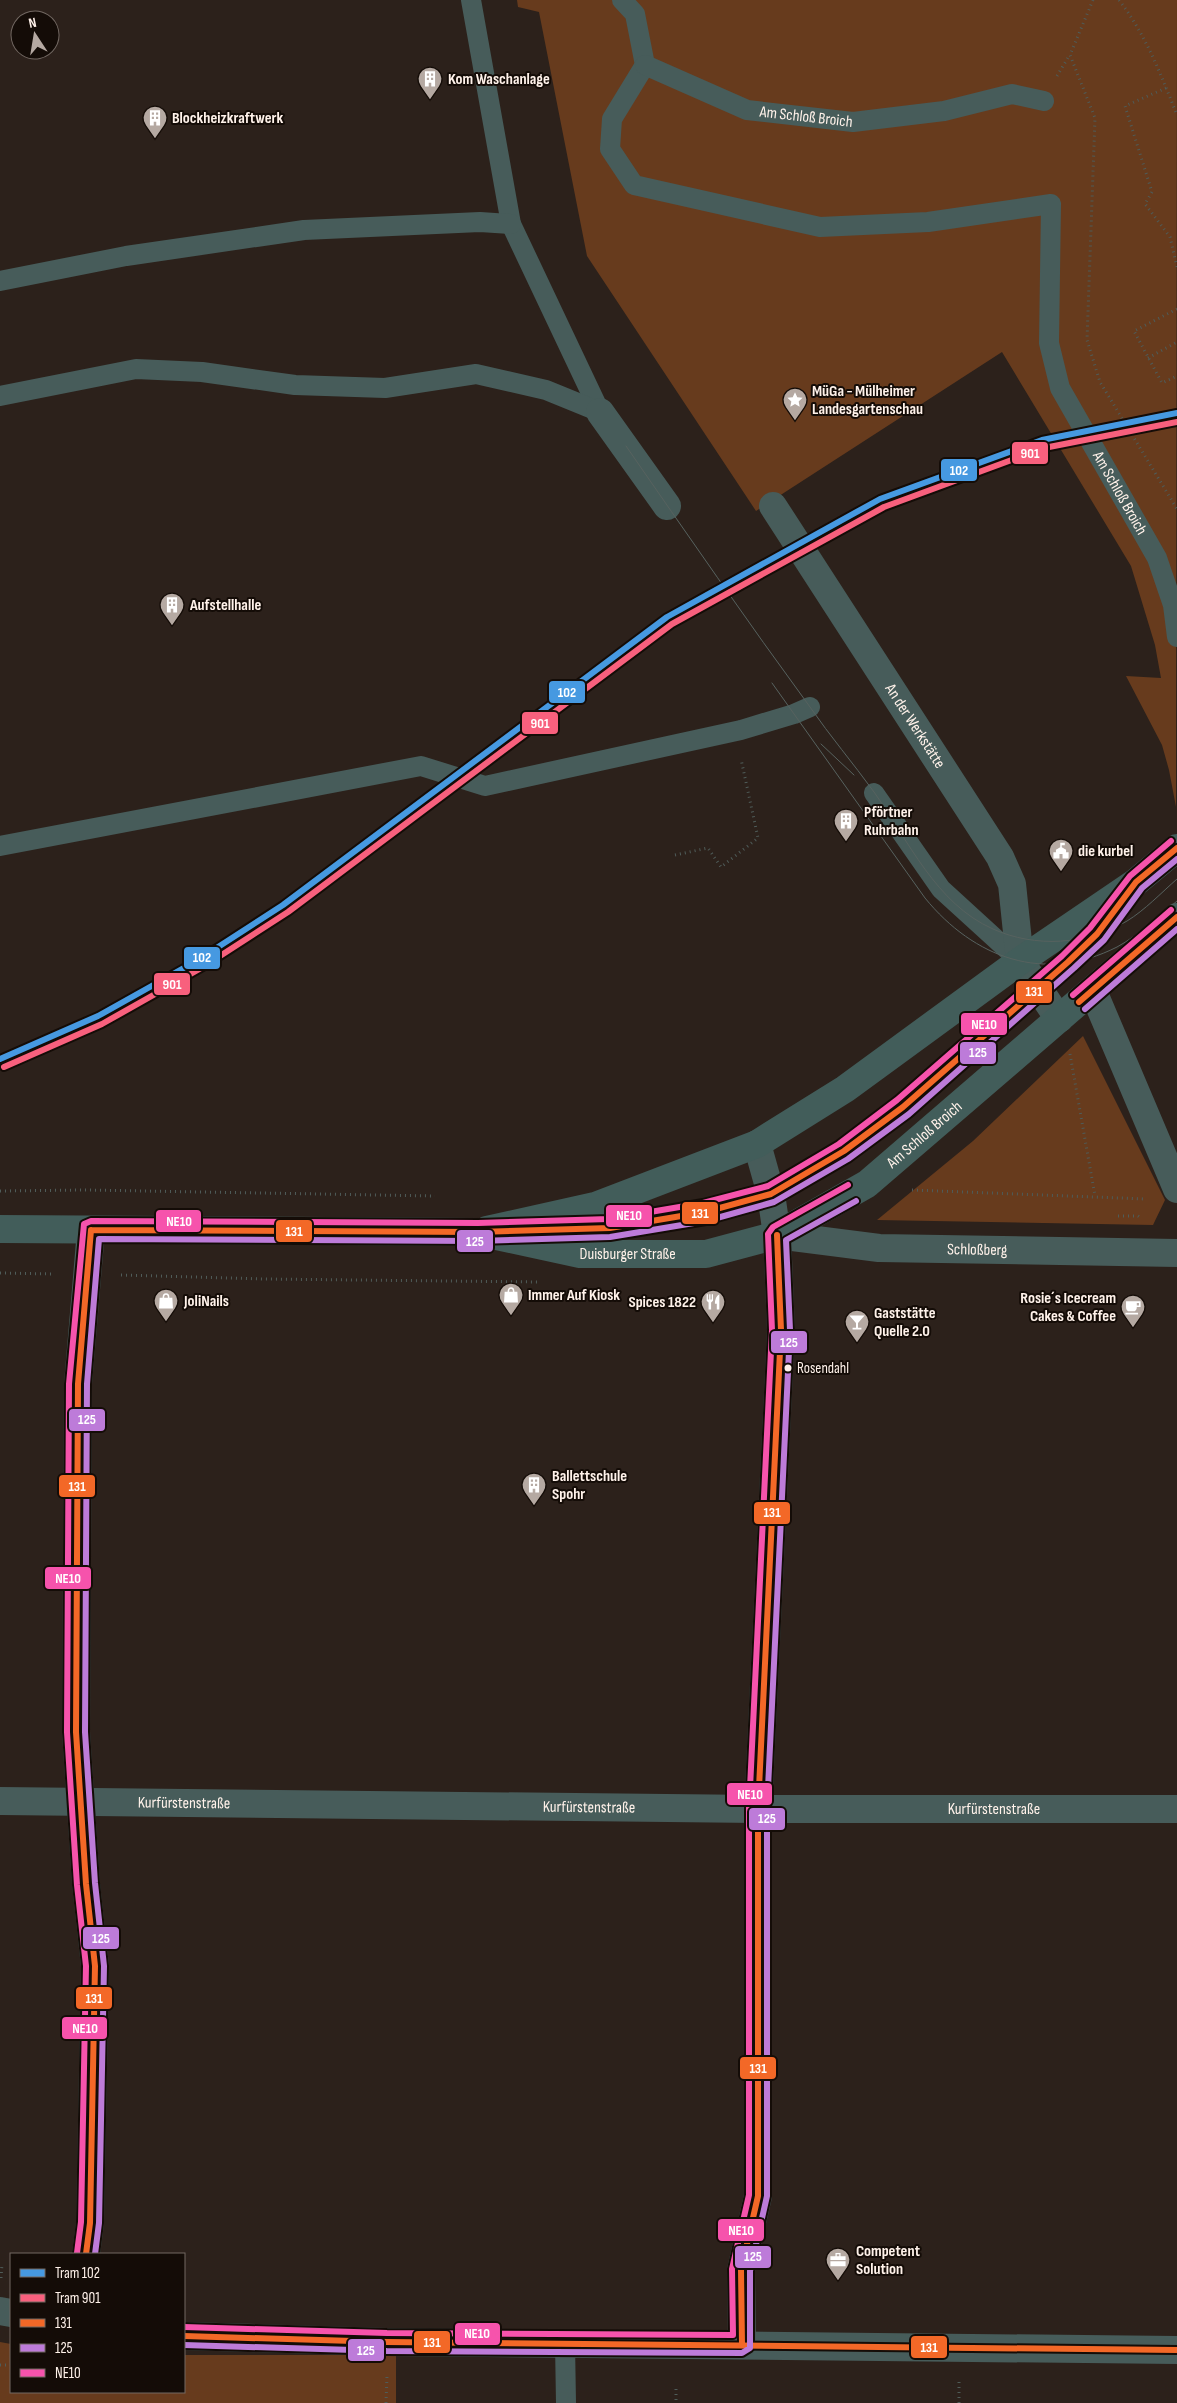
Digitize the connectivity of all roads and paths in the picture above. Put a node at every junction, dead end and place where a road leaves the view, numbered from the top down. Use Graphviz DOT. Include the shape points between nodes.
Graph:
graph roads {
  1 [pos="471,0"];
  2 [pos="622,0"];
  3 [pos="1093,0"];
  4 [pos="1119,0"];
  5 [pos="645,65"];
  6 [pos="1166,88"];
  7 [pos="1044,101"];
  8 [pos="1177,115"];
  9 [pos="511,224"];
  10 [pos="1177,267"];
  11 [pos="0,281"];
  12 [pos="1177,309"];
  13 [pos="1177,342"];
  14 [pos="1148,358"];
  15 [pos="1177,376"];
  16 [pos="0,396"];
  17 [pos="600,412"];
  18 [pos="667,506"];
  19 [pos="772,506"];
  20 [pos="1177,509"];
  21 [pos="1177,637"];
  22 [pos="810,707"];
  23 [pos="734,732"];
  24 [pos="874,793"];
  25 [pos="0,846"];
  26 [pos="1177,848"];
  27 [pos="675,855"];
  28 [pos="1136,882"];
  29 [pos="1177,917"];
  30 [pos="1020,961"];
  31 [pos="1038,988"];
  32 [pos="1093,990"];
  33 [pos="1060,1019"];
  34 [pos="1073,1045"];
  35 [pos="758,1144"];
  36 [pos="867,1184"];
  37 [pos="1177,1189"];
  38 [pos="0,1191"];
  39 [pos="771,1194"];
  40 [pos="437,1196"];
  41 [pos="1095,1196"];
  42 [pos="1150,1199"];
  43 [pos="0,1229"];
  44 [pos="91,1230"];
  45 [pos="478,1232"];
  46 [pos="778,1235"];
  47 [pos="1177,1253"];
  48 [pos="0,1273"];
  49 [pos="88,1274"];
  50 [pos="540,1282"];
  51 [pos="0,1801"];
  52 [pos="80,1802"];
  53 [pos="758,1809"];
  54 [pos="1177,1809"];
  55 [pos="86,2253"];
  56 [pos="2,2264"];
  57 [pos="0,2283"];
  58 [pos="185,2336"];
  59 [pos="565,2343"];
  60 [pos="742,2344"];
  61 [pos="1177,2350"];
  62 [pos="959,2380"];
  63 [pos="676,2389"];
  64 [pos="566,2403"];
  65 [pos="676,2403"];
  66 [pos="958,2403"];
  1 -- 9 [label="lane"];
  2 -- 5 [label="lane" via="635,14"];
  3 -- 20 [label="path" via="1070,55 1095,118 1087,340 1100,382"];
  4 -- 6 [label="path" via="1145,39"];
  5 -- 7 [label="lane, Am Schloß Broich" via="748,110 853,122 944,111 1012,94"];
  5 -- 21 [label="lane, Am Schloß Broich" via="612,119 610,149 634,185 820,227 928,222 1051,204 1049,343 1060,388 1157,558 1173,605"];
  6 -- 8 [label="path"];
  6 -- 10 [label="path" via="1125,106 1152,192 1145,204 1170,237"];
  9 -- 11 [label="lane" via="480,222 304,230 126,256"];
  9 -- 17 [label="lane"];
  12 -- 14 [label="path" via="1134,331"];
  13 -- 14 [label="path"];
  14 -- 15 [label="path" via="1162,384"];
  16 -- 17 [label="lane" via="136,369 202,372 295,385 385,388 476,374 546,390"];
  17 -- 18 [label="street"];
  19 -- 30 [label="street, An der Werkstätte" via="1000,857 1012,884"];
  22 -- 23 [label="lane"];
  23 -- 25 [label="lane" via="485,786 421,766"];
  23 -- 27 [label="path" via="758,838 721,867 708,848"];
  24 -- 30 [label="lane" via="941,888"];
  26 -- 28 [label="main road"];
  28 -- 30 [label="main road"];
  28 -- 31 [label="lane" via="1097,934"];
  29 -- 32 [label="main road, Am Schloß Broich"];
  30 -- 31 [label="street"];
  30 -- 35 [label="main road" via="844,1089"];
  31 -- 33 [label="street"];
  31 -- 39 [label="lane" via="876,1130"];
  32 -- 33 [label="main road, Am Schloß Broich"];
  32 -- 37 [label="street"];
  33 -- 36 [label="main road, Am Schloß Broich"];
  34 -- 41 [label="path" via="1070,1054"];
  35 -- 39 [label="street"];
  35 -- 45 [label="main road, Duisburger Straße" via="595,1206"];
  36 -- 41 [label="path" via="905,1190"];
  36 -- 46 [label="main road, Am Schloß Broich"];
  38 -- 40 [label="path"];
  39 -- 45 [label="lane" via="705,1212 610,1228"];
  39 -- 46 [label="street"];
  41 -- 42 [label="path"];
  43 -- 44 [label="main road, Duisburger Straße"];
  44 -- 45 [label="main road, Duisburger Straße"];
  44 -- 49 [label="street"];
  45 -- 46 [label="main road, Duisburger Straße" via="580,1254 706,1254"];
  46 -- 47 [label="street, Schloßberg" via="879,1248"];
  46 -- 53 [label="street" via="781,1330"];
  48 -- 49 [label="path"];
  49 -- 50 [label="path"];
  49 -- 52 [label="street" via="78,1384 76,1732"];
  51 -- 52 [label="street, Kurfürstenstraße"];
  52 -- 53 [label="street, Kurfürstenstraße"];
  52 -- 55 [label="street" via="95,1966 90,2222"];
  53 -- 54 [label="street, Kurfürstenstraße"];
  53 -- 60 [label="street" via="758,2196 741,2270"];
  56 -- 57 [label="path"];
  58 -- 59 [label="street"];
  59 -- 60 [label="street"];
  59 -- 64 [label="lane"];
  60 -- 61 [label="street"];
  62 -- 66 [label="path"];
  63 -- 65 [label="path"];
}
